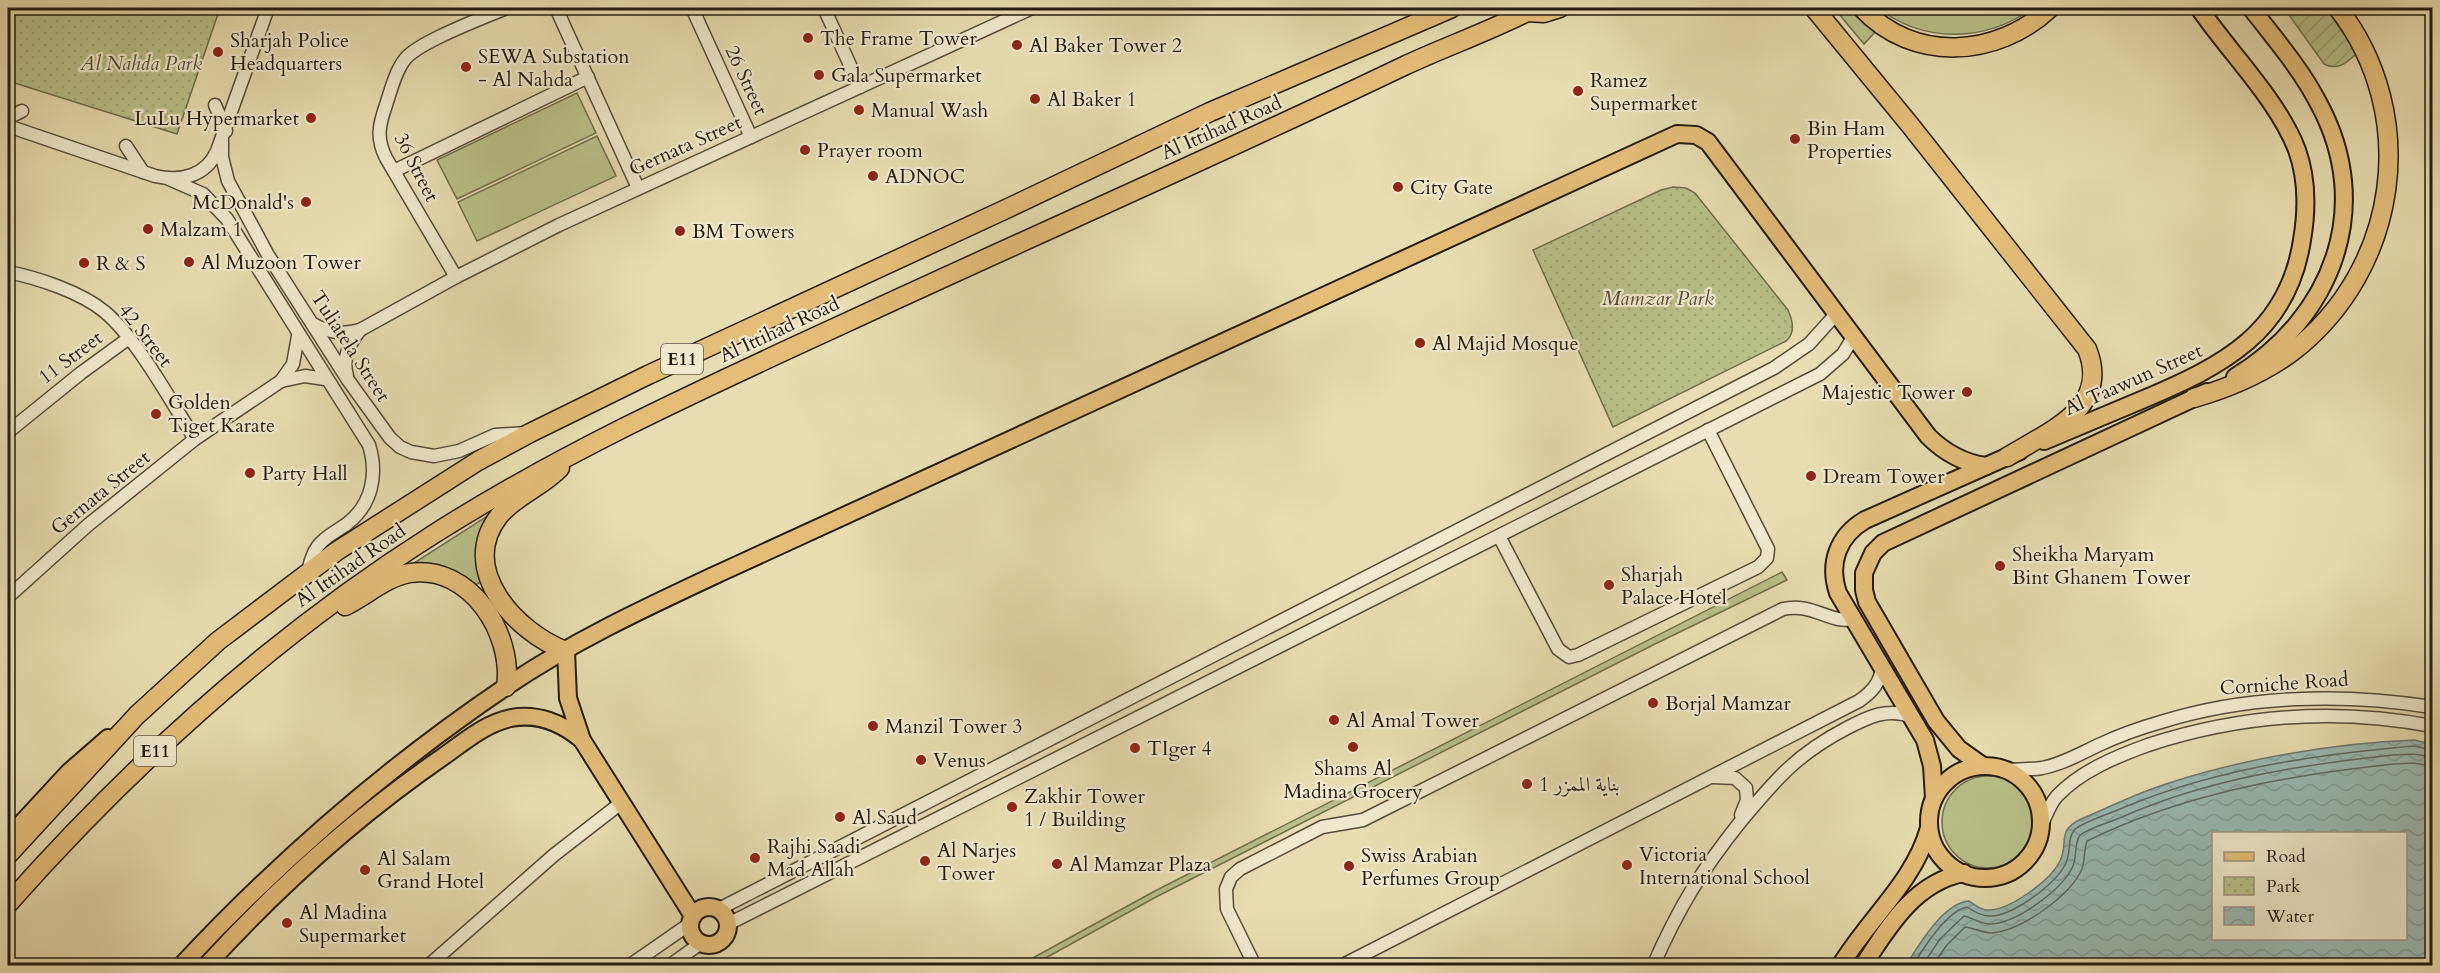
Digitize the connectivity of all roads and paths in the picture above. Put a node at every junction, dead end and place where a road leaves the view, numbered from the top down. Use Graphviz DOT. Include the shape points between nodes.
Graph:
graph roads {
  1 [pos="268,8"];
  2 [pos="506,8"];
  3 [pos="556,8"];
  4 [pos="692,8"];
  5 [pos="824,8"];
  6 [pos="1032,8"];
  7 [pos="1452,8"];
  8 [pos="1560,8"];
  9 [pos="1814,8"];
  10 [pos="1862,8"];
  11 [pos="2050,8"];
  12 [pos="2199,8"];
  13 [pos="2251,8"];
  14 [pos="2338,8"];
  15 [pos="1531,10"];
  16 [pos="588,77"];
  17 [pos="860,87"];
  18 [pos="215,105"];
  19 [pos="22,111"];
  20 [pos="8,118"];
  21 [pos="8,126"];
  22 [pos="224,135"];
  23 [pos="752,137"];
  24 [pos="126,146"];
  25 [pos="394,171"];
  26 [pos="143,172"];
  27 [pos="169,179"];
  28 [pos="638,188"];
  29 [pos="238,238"];
  30 [pos="268,255"];
  31 [pos="8,272"];
  32 [pos="456,277"];
  33 [pos="1837,313"];
  34 [pos="313,324"];
  35 [pos="360,330"];
  36 [pos="298,336"];
  37 [pos="1854,336"];
  38 [pos="129,338"];
  39 [pos="325,379"];
  40 [pos="348,380"];
  41 [pos="281,381"];
  42 [pos="2194,398"];
  43 [pos="377,421"];
  44 [pos="356,424"];
  45 [pos="1708,430"];
  46 [pos="8,432"];
  47 [pos="530,433"];
  48 [pos="195,439"];
  49 [pos="575,451"];
  50 [pos="2007,457"];
  51 [pos="1986,466"];
  52 [pos="1499,536"];
  53 [pos="308,572"];
  54 [pos="1864,590"];
  55 [pos="8,597"];
  56 [pos="1842,599"];
  57 [pos="317,614"];
  58 [pos="1853,620"];
  59 [pos="566,651"];
  60 [pos="1882,668"];
  61 [pos="506,687"];
  62 [pos="2433,707"];
  63 [pos="137,715"];
  64 [pos="1912,717"];
  65 [pos="2433,726"];
  66 [pos="582,740"];
  67 [pos="1743,760"];
  68 [pos="1983,766"];
  69 [pos="2005,770"];
  70 [pos="1706,778"];
  71 [pos="1743,784"];
  72 [pos="1767,788"];
  73 [pos="1934,798"];
  74 [pos="621,803"];
  75 [pos="1929,828"];
  76 [pos="2040,829"];
  77 [pos="1734,830"];
  78 [pos="8,838"];
  79 [pos="8,855"];
  80 [pos="1964,873"];
  81 [pos="8,904"];
  82 [pos="718,909"];
  83 [pos="692,919"];
  84 [pos="728,924"];
  85 [pos="701,943"];
  86 [pos="181,966"];
  87 [pos="206,966"];
  88 [pos="428,966"];
  89 [pos="629,966"];
  90 [pos="669,966"];
  91 [pos="1255,966"];
  92 [pos="1341,966"];
  93 [pos="1653,966"];
  94 [pos="1840,966"];
  95 [pos="1863,966"];
  1 -- 22 [label="street"];
  2 -- 25 [label="street, 36 Street" via="426,44 401,66 379,126 379,142"];
  3 -- 16 [label="street"];
  4 -- 23 [label="street, 26 Street"];
  5 -- 17 [label="street"];
  6 -- 17 [label="street, Gernata Street"];
  7 -- 47 [label="highway, Al Ittihad Road / E11" via="1210,112"];
  8 -- 15 [label="highway, Al Ittihad Road"];
  9 -- 50 [label="highway" via="2087,349 2093,372 2088,397 2081,407"];
  10 -- 11 [label="highway" via="1899,36 1948,48 1996,41 2026,27"];
  12 -- 50 [label="main road, Al Taawun Street" via="2277,112 2297,151 2305,211 2301,247 2290,284 2269,319 2224,360 2190,380"];
  13 -- 42 [label="main road, Al Taawun Street" via="2297,67 2320,105 2339,151 2343,217 2330,271 2312,307 2264,358"];
  14 -- 42 [label="highway" via="2366,55 2385,113 2389,179 2369,253 2353,283 2311,335 2248,378"];
  15 -- 49 [label="highway, Al Ittihad Road / E11"];
  16 -- 25 [label="street"];
  16 -- 28 [label="street"];
  17 -- 23 [label="street, Gernata Street"];
  18 -- 22 [label="street"];
  19 -- 20 [label="street"];
  21 -- 26 [label="street, Tuliatela Street"];
  22 -- 27 [label="street" via="206,168 189,177"];
  22 -- 30 [label="street, Tuliatela Street" via="222,157 228,181"];
  23 -- 28 [label="street, Gernata Street"];
  24 -- 26 [label="street"];
  25 -- 32 [label="street, 36 Street"];
  26 -- 27 [label="street, Tuliatela Street"];
  27 -- 29 [label="street, Tuliatela Street" via="211,200"];
  28 -- 32 [label="street, Gernata Street"];
  29 -- 30 [label="street" via="245,234"];
  29 -- 36 [label="street, Tuliatela Street"];
  30 -- 34 [label="street, Tuliatela Street"];
  31 -- 38 [label="street, 42 Street" via="88,300 114,320"];
  32 -- 35 [label="street, Gernata Street"];
  33 -- 37 [label="main road"];
  33 -- 59 [label="main road" via="1708,142 1696,135 1677,134 648,606"];
  33 -- 82 [label="street" via="1809,344 1774,368"];
  34 -- 35 [label="street, Gernata Street" via="331,332"];
  34 -- 40 [label="street, Tuliatela Street"];
  35 -- 40 [label="street" via="345,358"];
  36 -- 39 [label="street, Tuliatela Street"];
  36 -- 41 [label="street, Gernata Street" via="293,364"];
  37 -- 45 [label="street" via="1836,361 1820,374"];
  37 -- 51 [label="main road" via="1935,443 1958,459"];
  38 -- 46 [label="street, 11 Street"];
  38 -- 48 [label="street, 42 Street"];
  39 -- 41 [label="street, Gernata Street" via="305,376"];
  39 -- 44 [label="street, Tuliatela Street"];
  40 -- 43 [label="street, Tuliatela Street"];
  41 -- 48 [label="street, Gernata Street"];
  42 -- 54 [label="main road, Al Taawun Street" via="1883,543 1866,566"];
  43 -- 44 [label="street" via="382,435 379,440"];
  43 -- 47 [label="street, Tuliatela Street" via="400,447 434,456 459,452 495,435"];
  44 -- 53 [label="street, Tuliatela Street" via="373,460 370,495 355,517 320,543"];
  45 -- 52 [label="street"];
  45 -- 52 [label="street" via="1767,546 1767,558 1758,567 1569,657 1558,649"];
  47 -- 53 [label="highway, Al Ittihad Road / E11" via="423,494"];
  48 -- 55 [label="street, Gernata Street" via="88,525"];
  49 -- 57 [label="highway, Al Ittihad Road / E11" via="432,535"];
  49 -- 59 [label="highway" via="548,480 499,516 486,550 489,577 511,614 535,636"];
  50 -- 51 [label="main road, Al Taawun Street"];
  51 -- 56 [label="main road, Al Taawun Street" via="1865,520 1850,531 1837,551 1834,566 1834,580"];
  52 -- 84 [label="street"];
  53 -- 63 [label="highway, Al Ittihad Road / E11" via="218,641"];
  54 -- 56 [label="main road" via="1851,591"];
  54 -- 68 [label="main road" via="1867,602 1936,722 1959,749"];
  56 -- 58 [label="main road, Al Taawun Street"];
  57 -- 61 [label="highway" via="345,606 400,576 430,573 449,578 467,589 500,633 508,665"];
  57 -- 81 [label="highway, Al Ittihad Road / E11" via="230,683 139,766 72,832"];
  58 -- 60 [label="main road, Al Taawun Street"];
  58 -- 91 [label="street" via="1796,606 1783,609 1363,820 1322,827 1240,869 1228,883 1225,902"];
  59 -- 61 [label="main road"];
  59 -- 66 [label="main road" via="568,698"];
  60 -- 64 [label="main road, Al Taawun Street"];
  60 -- 67 [label="street" via="1878,683 1867,696"];
  61 -- 86 [label="main road" via="337,816 261,883"];
  62 -- 69 [label="street, Corniche Road" via="2333,698 2236,705 2142,728 2058,764"];
  63 -- 78 [label="main road" via="69,772"];
  63 -- 79 [label="highway, Al Ittihad Road / E11"];
  64 -- 72 [label="street" via="1889,712 1854,724 1804,755"];
  64 -- 73 [label="main road, Al Taawun Street" via="1930,757"];
  65 -- 76 [label="street, Corniche Road" via="2360,717 2304,716 2194,732 2124,754 2079,777 2056,797"];
  66 -- 74 [label="main road"];
  66 -- 87 [label="main road" via="558,724 530,717 510,718 483,729 421,771 326,849 264,905"];
  67 -- 70 [label="street"];
  67 -- 71 [label="street"];
  68 -- 69 [label="main road"];
  68 -- 73 [label="main road" via="1956,773"];
  69 -- 76 [label="main road" via="2019,778 2035,797"];
  70 -- 71 [label="street" via="1725,777"];
  70 -- 92 [label="street"];
  71 -- 72 [label="street" via="1759,790"];
  71 -- 77 [label="street" via="1746,806"];
  72 -- 77 [label="street"];
  73 -- 75 [label="main road"];
  74 -- 83 [label="main road"];
  74 -- 88 [label="street" via="554,855"];
  75 -- 80 [label="main road" via="1937,852"];
  75 -- 94 [label="main road" via="1909,874"];
  76 -- 80 [label="main road" via="2031,852 2013,870 1989,877"];
  77 -- 93 [label="street" via="1693,885"];
  80 -- 95 [label="main road" via="1937,881 1918,894"];
  82 -- 83 [label="main road" via="707,907"];
  82 -- 84 [label="main road"];
  83 -- 85 [label="main road" via="693,934"];
  83 -- 89 [label="street"];
  84 -- 85 [label="main road" via="720,941"];
  85 -- 90 [label="street"];
}
